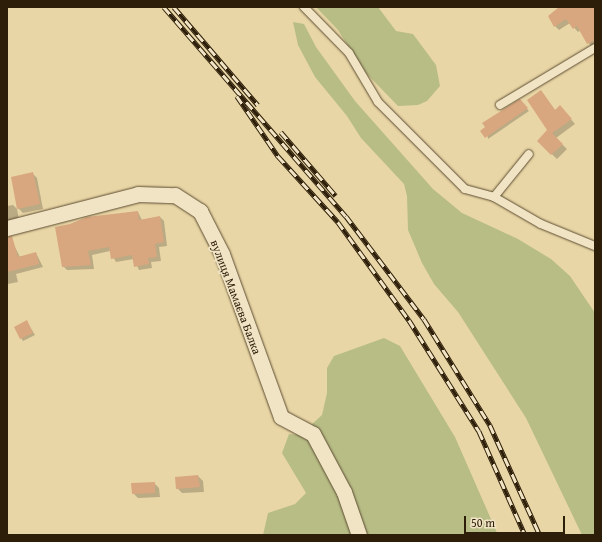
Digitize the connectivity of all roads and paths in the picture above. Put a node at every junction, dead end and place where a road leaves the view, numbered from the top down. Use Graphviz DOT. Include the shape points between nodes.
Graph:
graph roads {
  1 [pos="304,7"];
  2 [pos="595,48"];
  3 [pos="500,105"];
  4 [pos="529,154"];
  5 [pos="494,197"];
  6 [pos="7,228"];
  7 [pos="595,246"];
  8 [pos="359,535"];
  1 -- 5 [label="lane" via="349,53 378,102 465,189"];
  2 -- 3 [label="lane"];
  4 -- 5 [label="lane"];
  5 -- 7 [label="lane" via="541,224"];
  6 -- 8 [label="street, вулиця Мамаєва Балка" via="138,194 175,195 200,211 222,254 282,417 313,434 344,492"];
}
